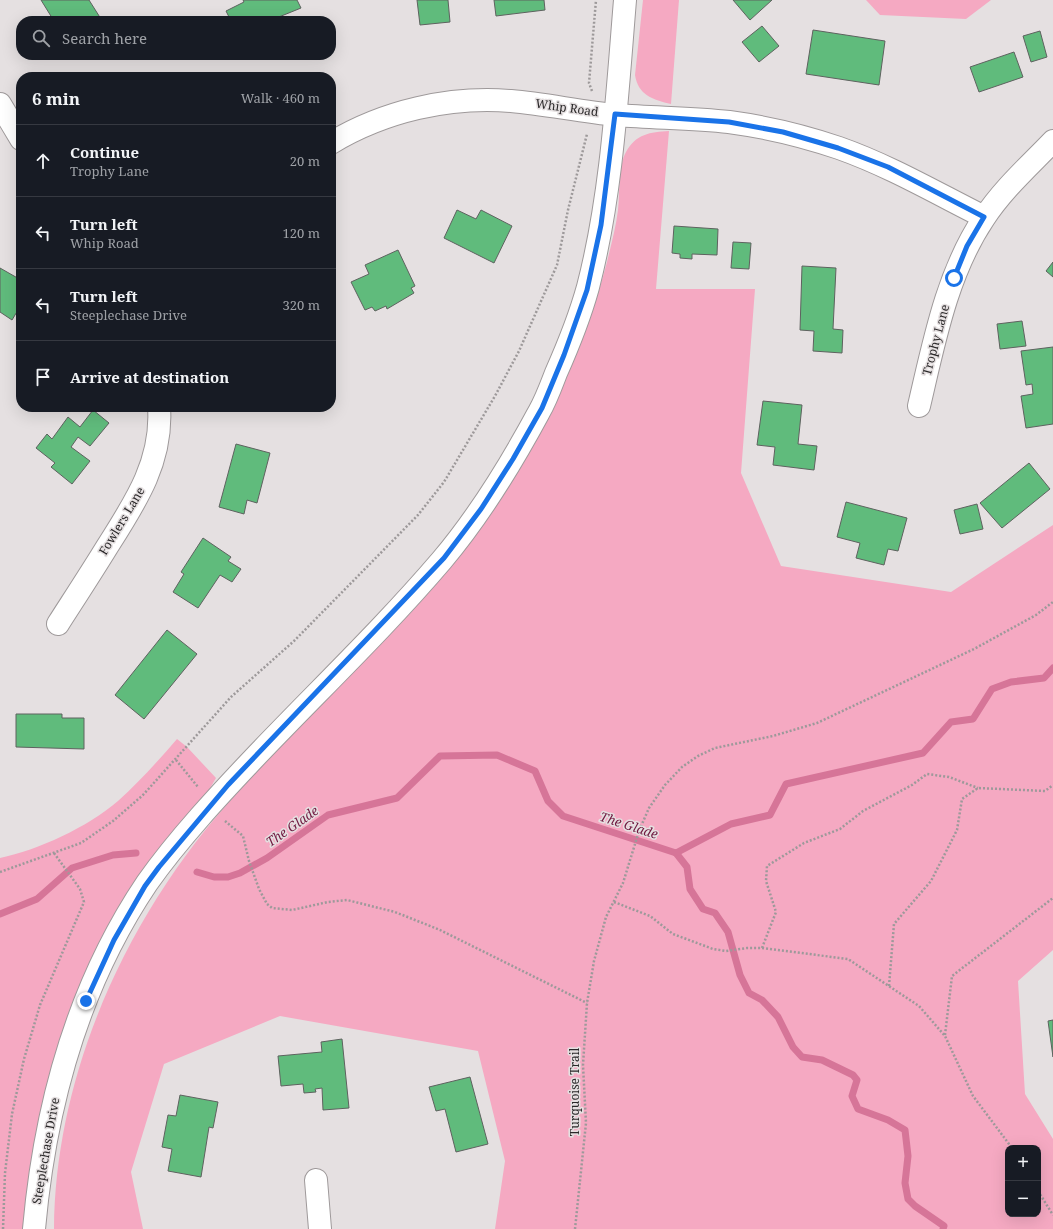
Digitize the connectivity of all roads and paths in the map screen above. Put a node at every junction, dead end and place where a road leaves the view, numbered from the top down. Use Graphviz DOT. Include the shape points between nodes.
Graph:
graph roads {
  1 [pos="596,0"];
  2 [pos="625,0"];
  3 [pos="0,104"];
  4 [pos="590,111"];
  5 [pos="615,114"];
  6 [pos="16,130"];
  7 [pos="336,140"];
  8 [pos="1053,141"];
  9 [pos="984,217"];
  10 [pos="919,406"];
  11 [pos="159,412"];
  12 [pos="1053,602"];
  13 [pos="58,624"];
  14 [pos="176,760"];
  15 [pos="1053,785"];
  16 [pos="978,788"];
  17 [pos="202,791"];
  18 [pos="223,819"];
  19 [pos="54,853"];
  20 [pos="0,872"];
  21 [pos="1053,898"];
  22 [pos="614,902"];
  23 [pos="762,948"];
  24 [pos="889,986"];
  25 [pos="587,1003"];
  26 [pos="945,1036"];
  27 [pos="1010,1145"];
  28 [pos="316,1180"];
  29 [pos="1041,1196"];
  30 [pos="1053,1215"];
  31 [pos="3,1229"];
  32 [pos="34,1229"];
  33 [pos="320,1229"];
  34 [pos="575,1229"];
  1 -- 4 [label="path" via="589,83 592,90"];
  2 -- 5 [label="street, Steeplechase Drive"];
  3 -- 6 [label="street"];
  4 -- 5 [label="street, Whip Road"];
  4 -- 7 [label="street, Whip Road" via="510,101 441,104 388,116"];
  4 -- 14 [label="path" via="587,137 557,265 512,364 444,482 418,515 294,641 231,697"];
  5 -- 9 [label="street, Whip Road" via="729,122 783,132 838,148 888,167"];
  5 -- 32 [label="street, Steeplechase Drive" via="601,225 587,290 542,408 481,509 444,558 228,785 145,886 114,940 86,1001 65,1058 49,1116"];
  8 -- 9 [label="street, Trophy Lane" via="1000,195"];
  9 -- 10 [label="street, Trophy Lane" via="967,246 954,278 935,339"];
  11 -- 13 [label="street, Fowlers Lane" via="157,450 148,477 134,504"];
  12 -- 22 [label="path, Turquoise Trail" via="1036,615 974,649 817,723 773,736 715,748 698,756 682,767 649,808"];
  14 -- 17 [label="path"];
  14 -- 19 [label="path" via="143,795 113,821 81,843"];
  15 -- 16 [label="path" via="1044,791"];
  16 -- 23 [label="path" via="949,777 927,774 912,785 863,811 840,830 804,843 767,866 766,881 776,912"];
  16 -- 24 [label="path" via="962,799 957,830 931,881 894,924"];
  18 -- 25 [label="path" via="243,836 253,874 267,904 272,908 292,910 347,900 389,910 440,930"];
  19 -- 20 [label="path"];
  19 -- 31 [label="path" via="75,880 84,902 40,1005 24,1059 12,1114 5,1173"];
  21 -- 26 [label="path" via="952,976"];
  22 -- 23 [label="path" via="650,916 672,934 713,949 726,951"];
  22 -- 25 [label="path, Turquoise Trail" via="606,917 594,961"];
  23 -- 24 [label="path" via="848,959"];
  24 -- 26 [label="path" via="919,1006"];
  25 -- 34 [label="path, Turquoise Trail" via="583,1064 586,1123"];
  26 -- 27 [label="path" via="973,1096"];
  28 -- 33 [label="street"];
  29 -- 30 [label="path"];
}
